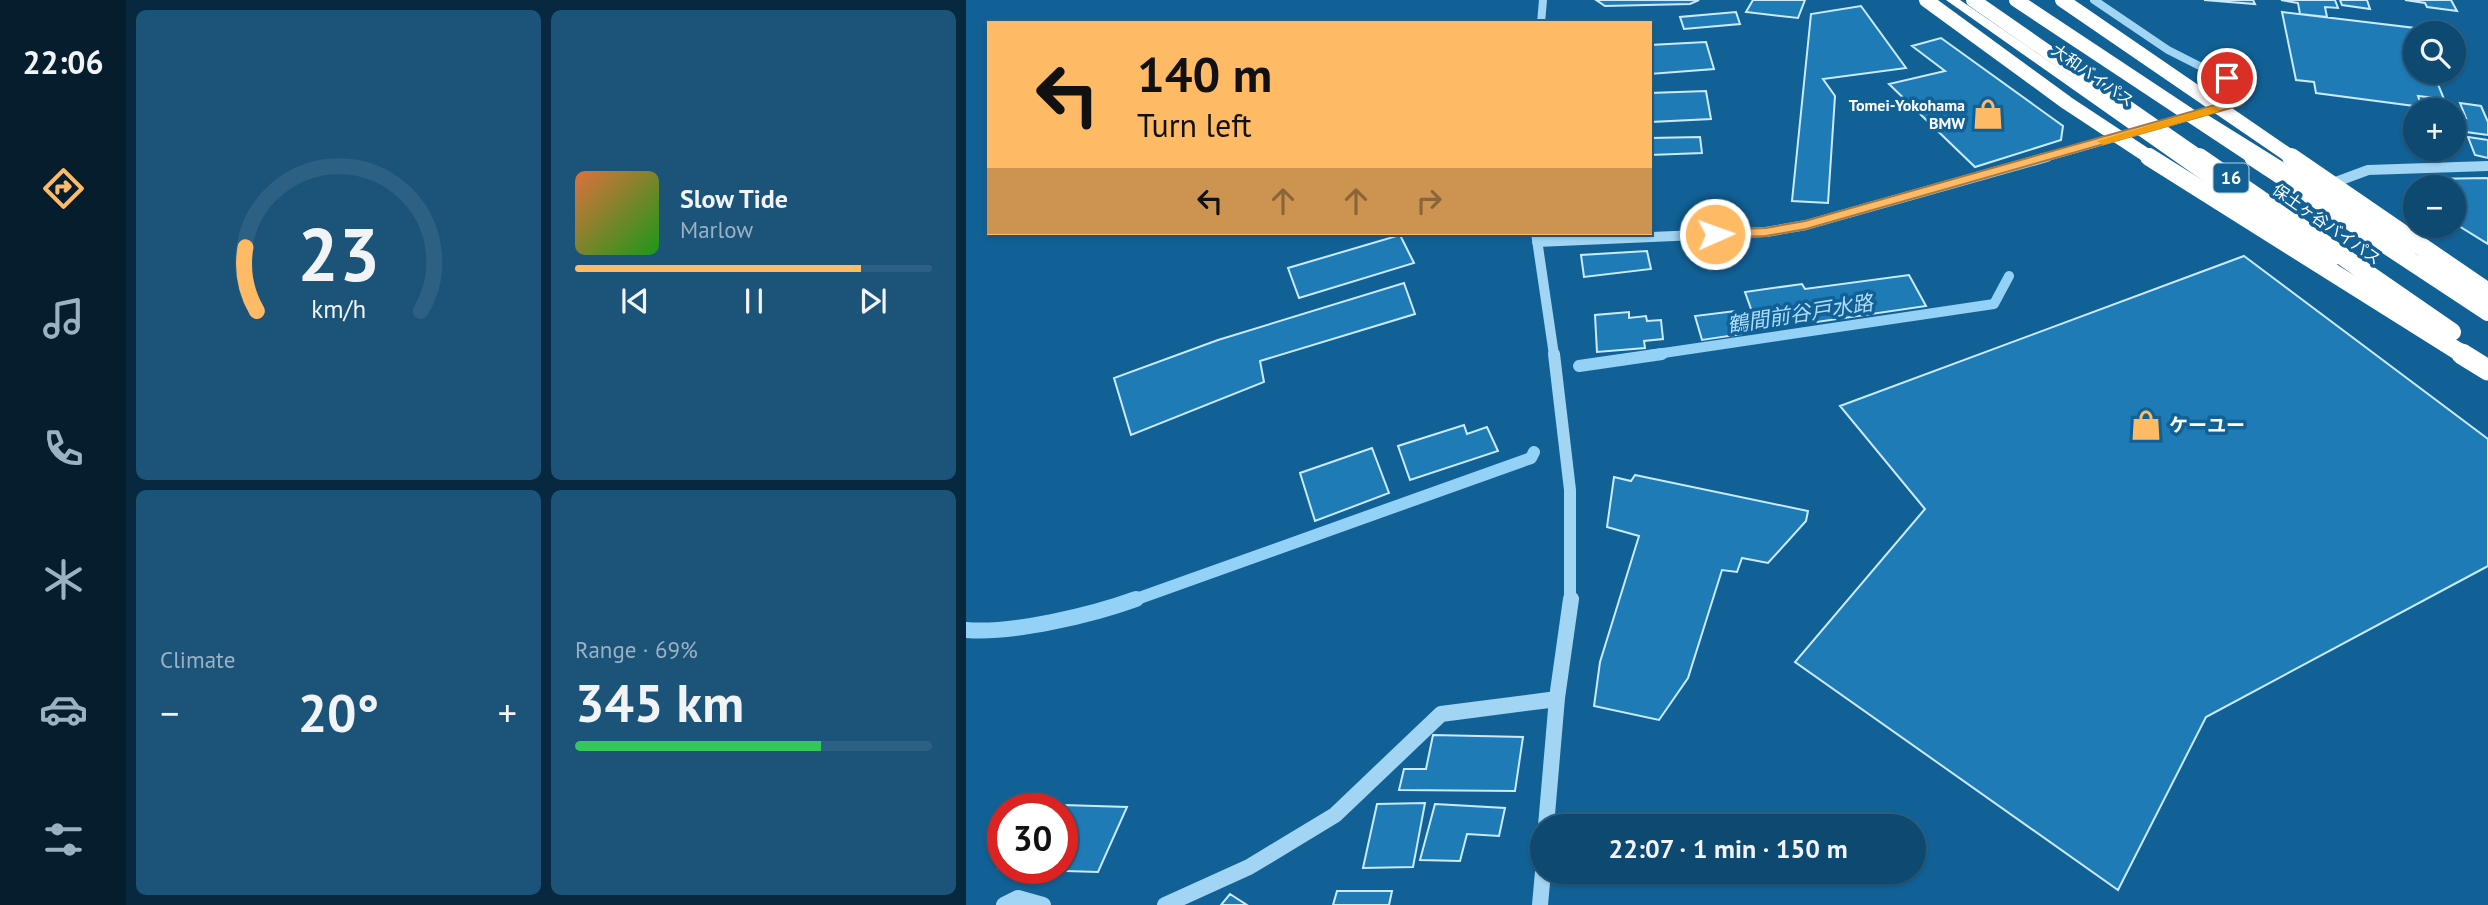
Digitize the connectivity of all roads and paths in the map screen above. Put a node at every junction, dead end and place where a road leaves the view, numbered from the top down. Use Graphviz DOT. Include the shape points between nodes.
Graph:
graph roads {
  1 [pos="1543,0"];
  2 [pos="1926,0"];
  3 [pos="1952,0"];
  4 [pos="1973,0"];
  5 [pos="2016,0"];
  6 [pos="2026,0"];
  7 [pos="2062,0"];
  8 [pos="2094,0"];
  9 [pos="1541,21"];
  10 [pos="2199,114"];
  11 [pos="2139,131"];
  12 [pos="2488,166"];
  13 [pos="2318,189"];
  14 [pos="1652,234"];
  15 [pos="1628,235"];
  16 [pos="1536,237"];
  17 [pos="2488,292"];
  18 [pos="2488,298"];
  19 [pos="2488,312"];
  20 [pos="2488,357"];
  21 [pos="2488,372"];
  22 [pos="1557,699"];
  23 [pos="1547,814"];
  24 [pos="1542,884"];
  25 [pos="1004,905"];
  26 [pos="1043,905"];
  27 [pos="1165,905"];
  28 [pos="1540,905"];
  1 -- 9 [label="street"];
  2 -- 21 [label="highway, bridge" via="2067,103"];
  3 -- 11 [label="highway, 大和バイパス / 16"];
  4 -- 20 [label="highway, 保土ヶ谷バイパス / 16, bridge"];
  5 -- 19 [label="highway, 保土ヶ谷バイパス / 16, bridge"];
  6 -- 10 [label="highway, 大和バイパス / 16"];
  7 -- 17 [label="highway, bridge"];
  8 -- 10 [label="street" via="2168,50 2227,78 2246,93 2237,103"];
  10 -- 11 [label="street"];
  10 -- 13 [label="highway, 大和バイパス / 16"];
  11 -- 14 [label="street" via="1806,225 1766,232"];
  11 -- 21 [label="highway, 大和バイパス / 16"];
  12 -- 13 [label="street" via="2368,170"];
  13 -- 18 [label="highway, 大和バイパス / 16"];
  15 -- 16 [label="street"];
  16 -- 22 [label="street" via="1559,376 1569,489 1572,578"];
  22 -- 23 [label="street"];
  22 -- 27 [label="street" via="1441,714 1335,816 1249,867"];
  24 -- 28 [label="street"];
  25 -- 26 [label="street" via="1018,898"];
}
